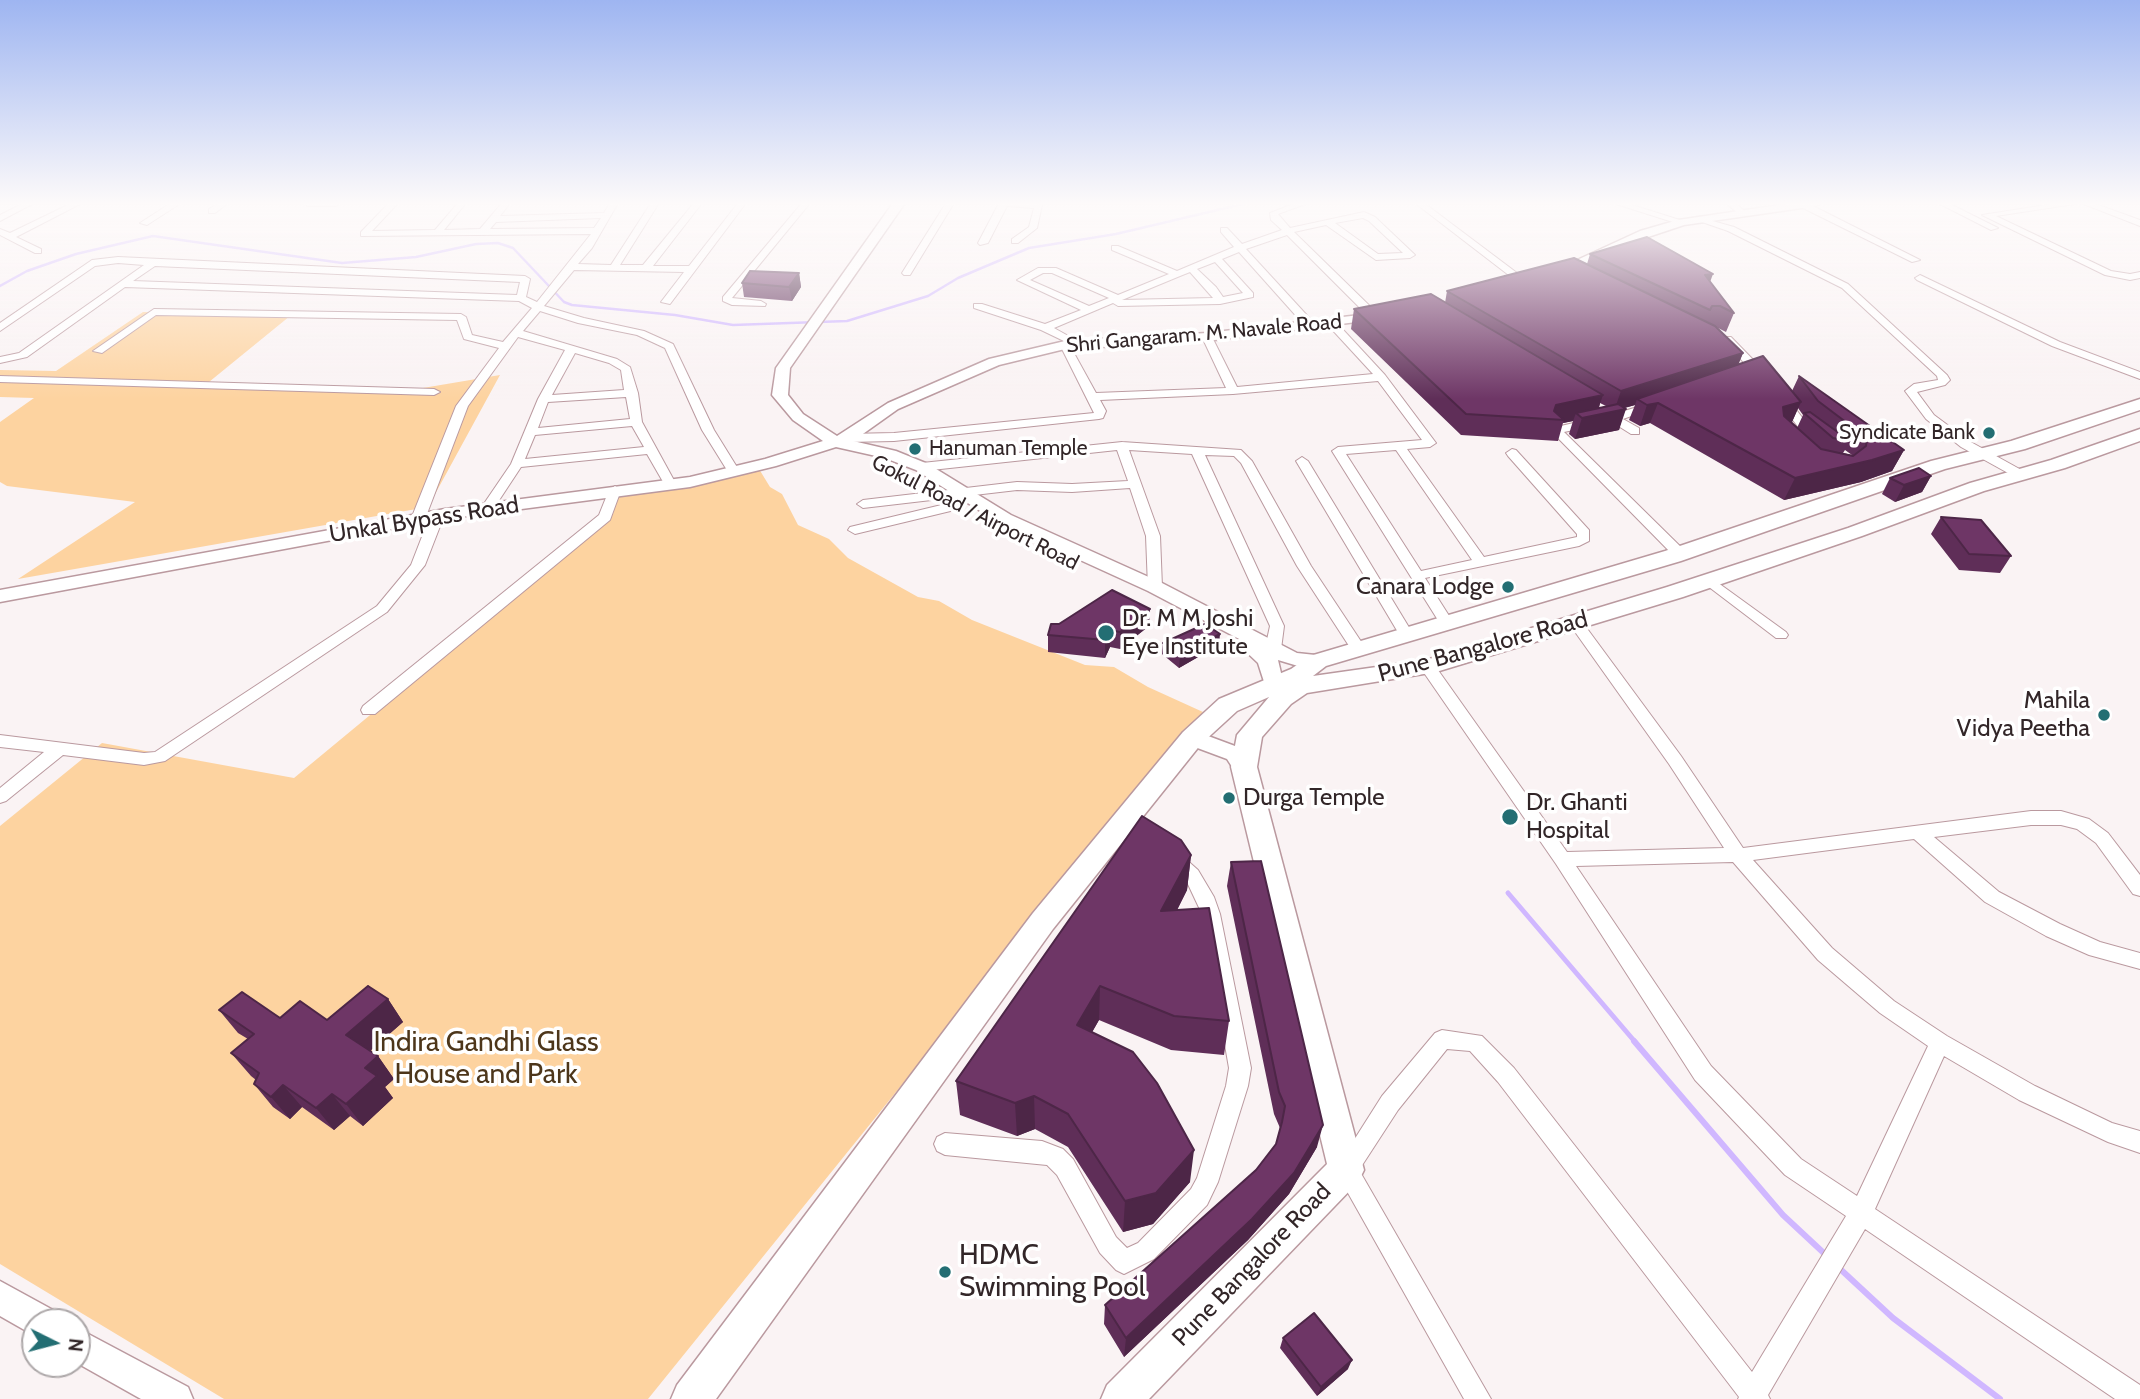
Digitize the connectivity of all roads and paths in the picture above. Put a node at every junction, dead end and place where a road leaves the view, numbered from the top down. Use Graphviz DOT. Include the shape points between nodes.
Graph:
graph roads {
  1 [pos="85,268"];
  2 [pos="145,268"];
  3 [pos="204,268"];
  4 [pos="267,268"];
  5 [pos="571,268"];
  6 [pos="659,268"];
  7 [pos="752,268"];
  8 [pos="844,268"];
  9 [pos="849,268"];
  10 [pos="910,268"];
  11 [pos="1163,268"];
  12 [pos="1191,268"];
  13 [pos="1226,268"];
  14 [pos="1258,268"];
  15 [pos="1326,268"];
  16 [pos="1511,268"];
  17 [pos="1582,268"];
  18 [pos="1812,268"];
  19 [pos="2098,268"];
  20 [pos="691,269"];
  21 [pos="907,273"];
  22 [pos="1177,274"];
  23 [pos="2140,275"];
  24 [pos="1920,278"];
  25 [pos="1527,280"];
  26 [pos="122,284"];
  27 [pos="178,285"];
  28 [pos="521,298"];
  29 [pos="1117,298"];
  30 [pos="1220,300"];
  31 [pos="666,302"];
  32 [pos="1103,303"];
  33 [pos="761,304"];
  34 [pos="978,306"];
  35 [pos="538,307"];
  36 [pos="1087,309"];
  37 [pos="1400,312"];
  38 [pos="813,315"];
  39 [pos="1374,316"];
  40 [pos="1331,323"];
  41 [pos="1310,326"];
  42 [pos="0,328"];
  43 [pos="1045,328"];
  44 [pos="517,333"];
  45 [pos="1207,337"];
  46 [pos="1070,344"];
  47 [pos="505,346"];
  48 [pos="572,348"];
  49 [pos="98,351"];
  50 [pos="0,359"];
  51 [pos="14,359"];
  52 [pos="0,368"];
  53 [pos="1747,375"];
  54 [pos="2140,376"];
  55 [pos="1381,377"];
  56 [pos="0,379"];
  57 [pos="1233,391"];
  58 [pos="434,392"];
  59 [pos="632,393"];
  60 [pos="1093,397"];
  61 [pos="544,400"];
  62 [pos="1662,402"];
  63 [pos="2140,404"];
  64 [pos="1601,411"];
  65 [pos="1613,418"];
  66 [pos="636,422"];
  67 [pos="1635,431"];
  68 [pos="531,432"];
  69 [pos="2140,435"];
  70 [pos="1822,440"];
  71 [pos="835,443"];
  72 [pos="1122,446"];
  73 [pos="1399,446"];
  74 [pos="650,450"];
  75 [pos="1196,451"];
  76 [pos="1511,453"];
  77 [pos="1983,455"];
  78 [pos="1301,461"];
  79 [pos="517,464"];
  80 [pos="922,467"];
  81 [pos="734,472"];
  82 [pos="2021,475"];
  83 [pos="670,484"];
  84 [pos="1134,484"];
  85 [pos="615,490"];
  86 [pos="942,495"];
  87 [pos="959,499"];
  88 [pos="863,504"];
  89 [pos="487,508"];
  90 [pos="437,516"];
  91 [pos="418,520"];
  92 [pos="855,530"];
  93 [pos="1680,554"];
  94 [pos="1480,562"];
  95 [pos="1418,576"];
  96 [pos="1710,580"];
  97 [pos="1154,587"];
  98 [pos="0,596"];
  99 [pos="1446,622"];
  100 [pos="1576,622"];
  101 [pos="1406,634"];
  102 [pos="1781,635"];
  103 [pos="1261,646"];
  104 [pos="1358,649"];
  105 [pos="1318,661"];
  106 [pos="1428,667"];
  107 [pos="1300,680"];
  108 [pos="1274,686"];
  109 [pos="369,710"];
  110 [pos="1192,738"];
  111 [pos="0,741"];
  112 [pos="61,747"];
  113 [pos="1244,767"];
  114 [pos="0,797"];
  115 [pos="1918,833"];
  116 [pos="1158,846"];
  117 [pos="1738,855"];
  118 [pos="1562,859"];
  119 [pos="2140,889"];
  120 [pos="2140,961"];
  121 [pos="1940,1043"];
  122 [pos="2140,1142"];
  123 [pos="946,1144"];
  124 [pos="1346,1170"];
  125 [pos="1855,1222"];
  126 [pos="0,1297"];
  127 [pos="21,1310"];
  128 [pos="91,1353"];
  129 [pos="1754,1398"];
  130 [pos="176,1399"];
  131 [pos="691,1399"];
  132 [pos="1121,1399"];
  133 [pos="1478,1399"];
  134 [pos="2138,1399"];
  1 -- 42 [label="street"];
  2 -- 26 [label="street"];
  3 -- 27 [label="street"];
  4 -- 28 [label="street" via="520,278 527,280"];
  5 -- 35 [label="street"];
  6 -- 20 [label="street"];
  7 -- 33 [label="street" via="726,299"];
  8 -- 38 [label="main road, Gokul Road / Airport Road"];
  9 -- 38 [label="main road, Gokul Road / Airport Road"];
  10 -- 21 [label="street"];
  11 -- 22 [label="street"];
  12 -- 22 [label="street"];
  12 -- 30 [label="street"];
  13 -- 30 [label="street" via="1250,294"];
  14 -- 41 [label="street"];
  15 -- 39 [label="street"];
  16 -- 25 [label="street"];
  17 -- 25 [label="main road"];
  18 -- 77 [label="street" via="1860,298 1942,374 1941,383 1911,391 1930,417"];
  19 -- 23 [label="street" via="2130,277"];
  20 -- 31 [label="street"];
  22 -- 29 [label="street"];
  24 -- 54 [label="street" via="2056,344"];
  26 -- 27 [label="street"];
  26 -- 51 [label="street"];
  27 -- 28 [label="street"];
  28 -- 35 [label="street"];
  29 -- 32 [label="street"];
  29 -- 36 [label="street" via="1053,270 1041,270 1022,280"];
  30 -- 32 [label="street"];
  32 -- 36 [label="street"];
  34 -- 43 [label="street"];
  35 -- 44 [label="street"];
  35 -- 81 [label="street" via="640,333 669,346 708,430"];
  36 -- 43 [label="street"];
  37 -- 39 [label="main road, Shri Gangaram. M. Navale Road"];
  38 -- 71 [label="main road, Gokul Road / Airport Road" via="777,368 780,395 798,417"];
  39 -- 40 [label="main road, Shri Gangaram. M. Navale Road"];
  40 -- 41 [label="main road, Shri Gangaram. M. Navale Road"];
  40 -- 55 [label="street"];
  41 -- 45 [label="main road, Shri Gangaram. M. Navale Road"];
  43 -- 46 [label="street"];
  44 -- 47 [label="street"];
  44 -- 48 [label="street"];
  45 -- 46 [label="main road, Shri Gangaram. M. Navale Road"];
  45 -- 57 [label="street"];
  46 -- 60 [label="street"];
  46 -- 71 [label="main road, Shri Gangaram. M. Navale Road" via="994,362 918,394"];
  47 -- 49 [label="street" via="468,337 461,317 154,312"];
  47 -- 91 [label="street" via="459,413"];
  48 -- 59 [label="street" via="621,365"];
  48 -- 61 [label="street"];
  50 -- 51 [label="street"];
  51 -- 52 [label="street"];
  53 -- 70 [label="street" via="1716,338 1730,341 1774,387 1797,427"];
  55 -- 57 [label="street"];
  55 -- 73 [label="street" via="1430,443"];
  56 -- 58 [label="street"];
  57 -- 60 [label="street"];
  59 -- 61 [label="street"];
  59 -- 66 [label="street"];
  60 -- 71 [label="street" via="1101,414 1094,418"];
  61 -- 68 [label="street"];
  62 -- 65 [label="street"];
  63 -- 77 [label="main road, Pune Bangalore Road"];
  64 -- 65 [label="street"];
  65 -- 67 [label="street"];
  65 -- 93 [label="street" via="1556,430"];
  66 -- 68 [label="street"];
  66 -- 74 [label="street"];
  68 -- 79 [label="street"];
  69 -- 82 [label="main road, Pune Bangalore Road"];
  71 -- 80 [label="main road, Gokul Road / Airport Road" via="890,454"];
  71 -- 81 [label="main road, Unkal Bypass Road"];
  71 -- 86 [label="main road, Gokul Road / Airport Road" via="882,461"];
  72 -- 75 [label="street"];
  72 -- 80 [label="street"];
  72 -- 84 [label="street"];
  73 -- 94 [label="street"];
  73 -- 95 [label="street" via="1338,451"];
  74 -- 79 [label="street"];
  74 -- 83 [label="street"];
  75 -- 103 [label="street" via="1277,626"];
  75 -- 104 [label="street" via="1243,457 1304,566"];
  76 -- 94 [label="street" via="1584,538"];
  77 -- 82 [label="street"];
  77 -- 93 [label="main road, Pune Bangalore Road" via="1919,471"];
  78 -- 101 [label="street"];
  79 -- 89 [label="street"];
  80 -- 87 [label="main road, Gokul Road / Airport Road"];
  81 -- 83 [label="main road, Unkal Bypass Road"];
  82 -- 96 [label="main road, Pune Bangalore Road"];
  83 -- 85 [label="main road, Unkal Bypass Road"];
  84 -- 87 [label="street" via="1017,486"];
  84 -- 97 [label="street" via="1153,536"];
  85 -- 89 [label="main road, Unkal Bypass Road"];
  85 -- 109 [label="street" via="605,517"];
  86 -- 87 [label="main road, Gokul Road / Airport Road"];
  86 -- 88 [label="street"];
  87 -- 92 [label="street"];
  87 -- 97 [label="main road, Gokul Road / Airport Road"];
  87 -- 103 [label="main road, Gokul Road / Airport Road" via="1050,553"];
  89 -- 90 [label="main road, Unkal Bypass Road"];
  90 -- 91 [label="main road, Unkal Bypass Road"];
  90 -- 112 [label="street" via="418,565 382,608 169,751 144,759"];
  91 -- 98 [label="main road, Unkal Bypass Road"];
  93 -- 99 [label="main road, Pune Bangalore Road"];
  94 -- 95 [label="street"];
  95 -- 99 [label="street"];
  96 -- 100 [label="main road, Pune Bangalore Road"];
  96 -- 102 [label="street"];
  97 -- 103 [label="main road, Gokul Road / Airport Road"];
  99 -- 101 [label="main road, Pune Bangalore Road"];
  100 -- 106 [label="main road, Pune Bangalore Road"];
  100 -- 117 [label="street"];
  101 -- 104 [label="main road, Pune Bangalore Road"];
  103 -- 105 [label="main road, Gokul Road / Airport Road" via="1300,662"];
  103 -- 107 [label="main road, Gokul Road / Airport Road"];
  103 -- 108 [label="main road"];
  104 -- 105 [label="main road, Pune Bangalore Road"];
  105 -- 107 [label="main road, Pune Bangalore Road"];
  106 -- 107 [label="main road, Pune Bangalore Road"];
  106 -- 118 [label="street"];
  107 -- 108 [label="main road, Pune Bangalore Road"];
  107 -- 113 [label="main road, Pune Bangalore Road" via="1259,722 1247,742"];
  108 -- 110 [label="main road, Pune Bangalore Road" via="1228,705"];
  110 -- 113 [label="main road" via="1235,754"];
  110 -- 131 [label="main road" via="1132,826 1043,921"];
  111 -- 112 [label="street"];
  112 -- 114 [label="street"];
  113 -- 124 [label="main road, Pune Bangalore Road"];
  115 -- 117 [label="street"];
  115 -- 119 [label="street" via="2061,818 2083,824 2102,838"];
  115 -- 120 [label="street" via="1992,897 2096,949"];
  116 -- 123 [label="street" via="1186,868 1205,897 1240,1068 1199,1197 1146,1251 1124,1262 1108,1245 1055,1157"];
  117 -- 118 [label="street"];
  117 -- 121 [label="street" via="1825,954 1887,1007"];
  118 -- 125 [label="street" via="1703,1073 1793,1167"];
  121 -- 122 [label="street" via="2027,1093 2108,1132"];
  121 -- 125 [label="street"];
  124 -- 129 [label="street" via="1390,1103 1442,1039 1475,1042 1506,1075"];
  124 -- 132 [label="main road, Pune Bangalore Road"];
  124 -- 133 [label="street"];
  125 -- 129 [label="street"];
  125 -- 134 [label="street"];
  126 -- 127 [label="main road"];
  128 -- 130 [label="main road"];
}
